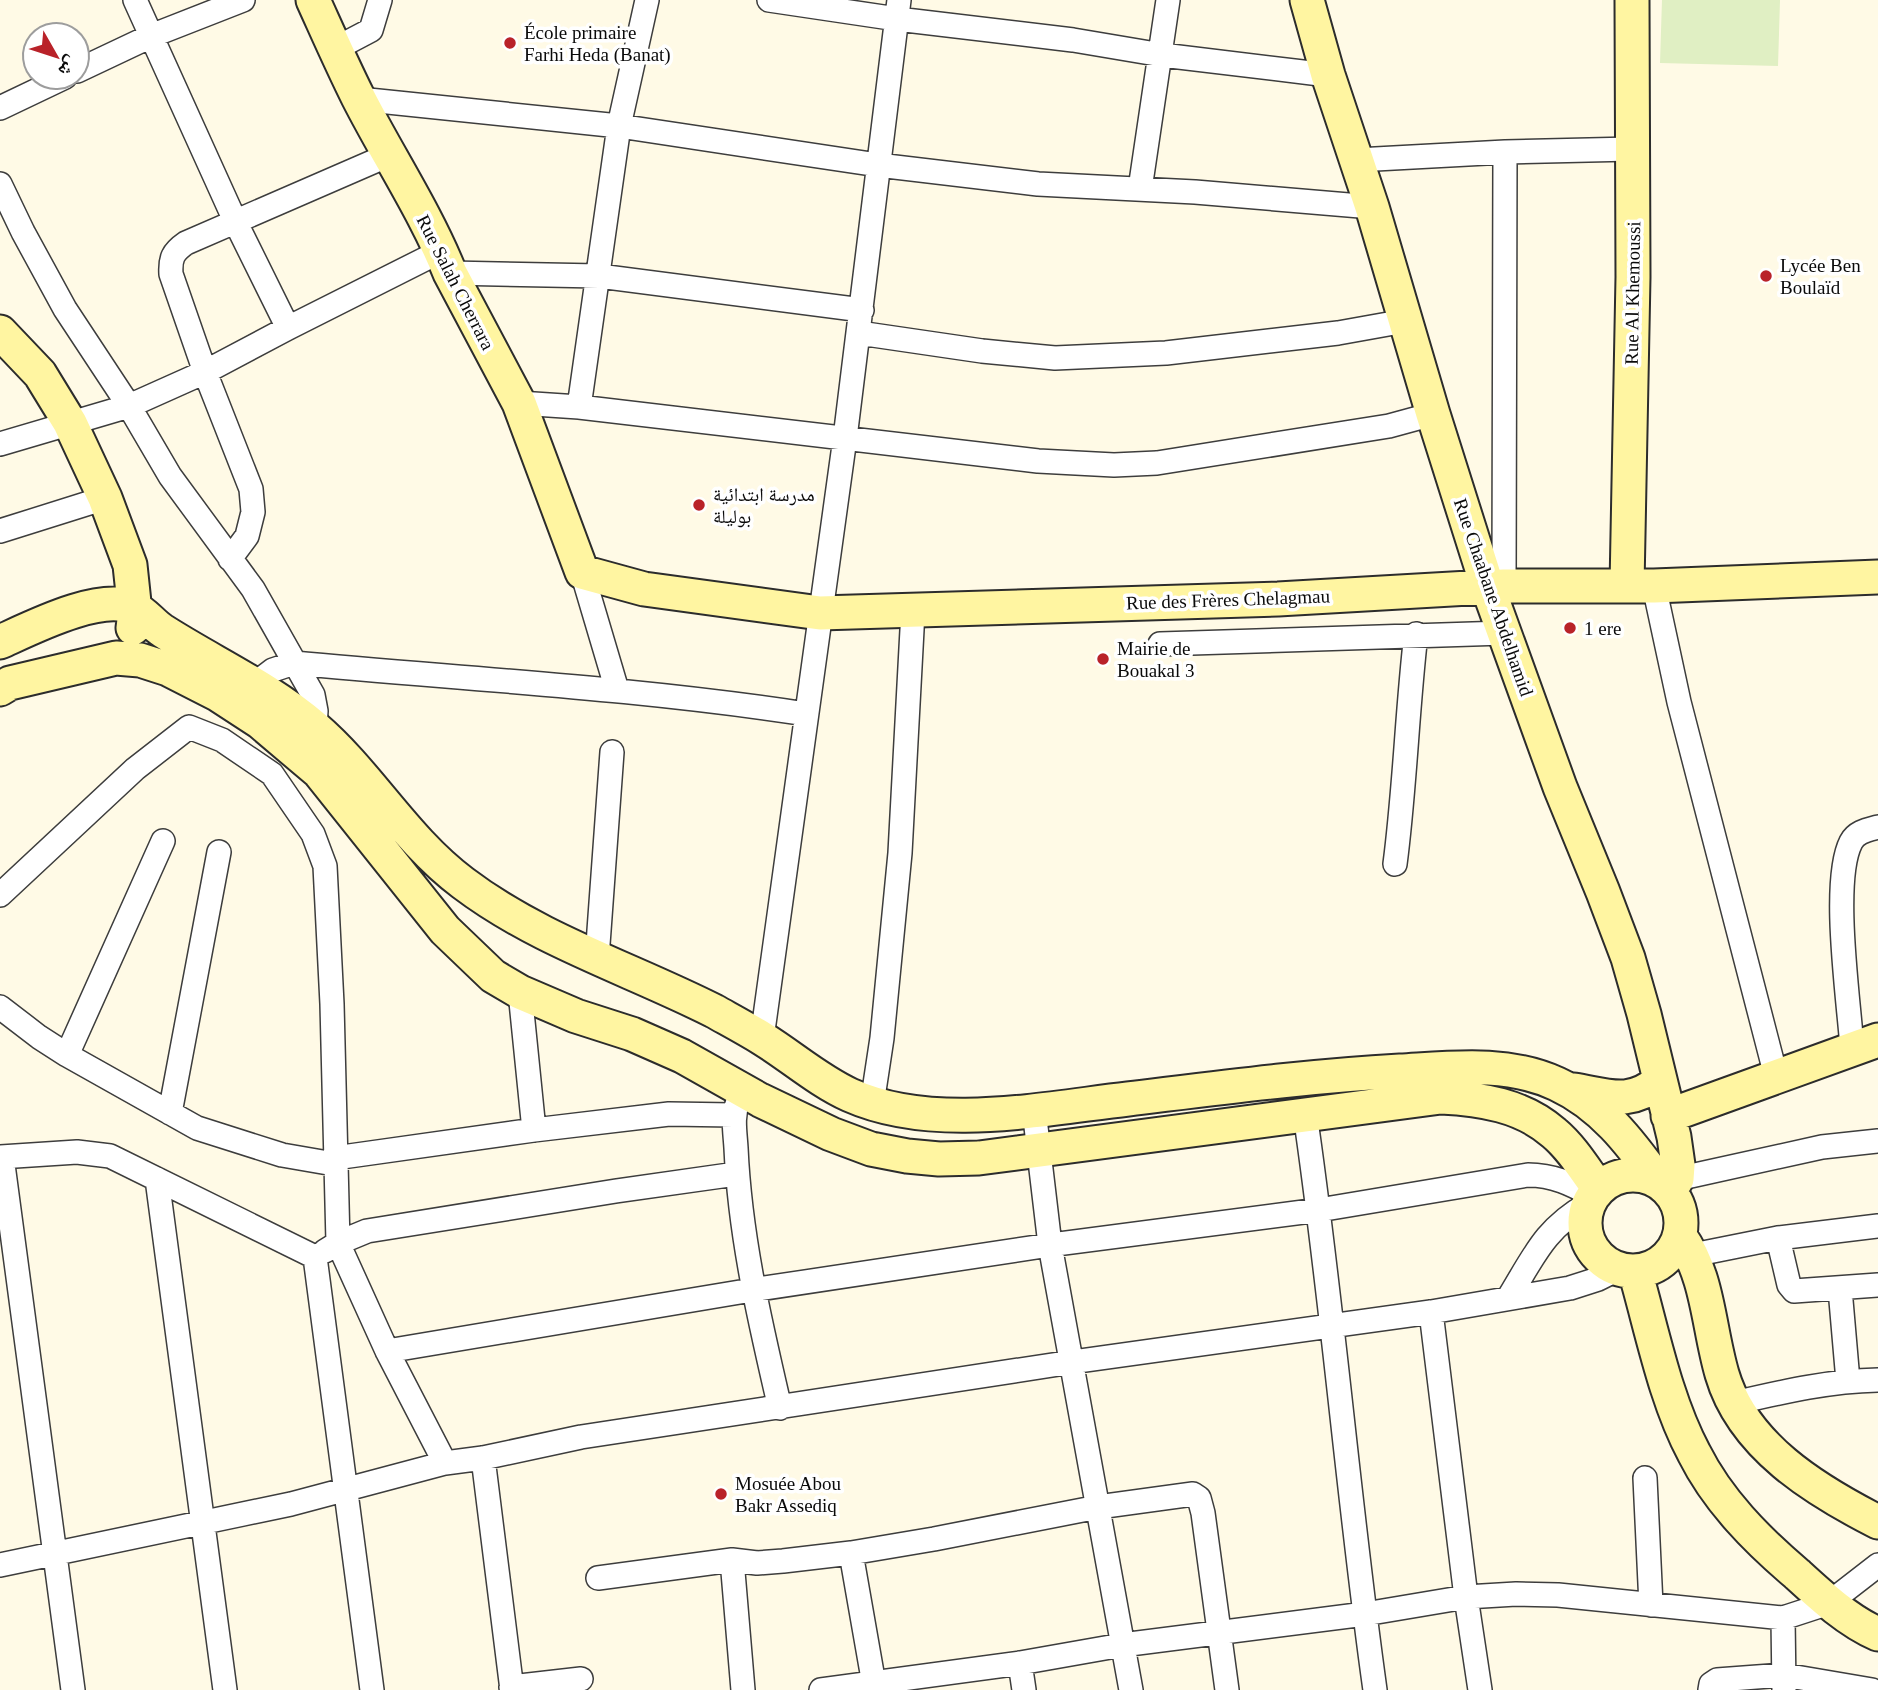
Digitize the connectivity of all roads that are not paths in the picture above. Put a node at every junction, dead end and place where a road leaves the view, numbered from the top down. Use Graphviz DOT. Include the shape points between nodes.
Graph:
graph roads {
  1 [pos="135,0"];
  2 [pos="243,0"];
  3 [pos="313,0"];
  4 [pos="380,0"];
  5 [pos="647,0"];
  6 [pos="769,0"];
  7 [pos="1168,0"];
  8 [pos="1307,0"];
  9 [pos="1632,0"];
  10 [pos="898,9"];
  11 [pos="151,36"];
  12 [pos="335,49"];
  13 [pos="1162,55"];
  14 [pos="91,64"];
  15 [pos="1328,75"];
  16 [pos="36,91"];
  17 [pos="359,99"];
  18 [pos="0,108"];
  19 [pos="619,127"];
  20 [pos="1632,149"];
  21 [pos="1505,152"];
  22 [pos="391,154"];
  23 [pos="1357,160"];
  24 [pos="878,165"];
  25 [pos="0,184"];
  26 [pos="1140,189"];
  27 [pos="1372,207"];
  28 [pos="236,223"];
  29 [pos="446,262"];
  30 [pos="599,276"];
  31 [pos="1405,321"];
  32 [pos="860,322"];
  33 [pos="288,328"];
  34 [pos="1,334"];
  35 [pos="205,372"];
  36 [pos="519,403"];
  37 [pos="129,407"];
  38 [pos="579,407"];
  39 [pos="1433,414"];
  40 [pos="70,423"];
  41 [pos="845,438"];
  42 [pos="0,444"];
  43 [pos="105,498"];
  44 [pos="0,531"];
  45 [pos="230,559"];
  46 [pos="582,572"];
  47 [pos="1878,577"];
  48 [pos="1640,586"];
  49 [pos="1496,587"];
  50 [pos="134,608"];
  51 [pos="913,611"];
  52 [pos="820,613"];
  53 [pos="1504,633"];
  54 [pos="1416,634"];
  55 [pos="15,636"];
  56 [pos="1160,644"];
  57 [pos="116,658"];
  58 [pos="294,663"];
  59 [pos="48,673"];
  60 [pos="253,685"];
  61 [pos="0,689"];
  62 [pos="617,690"];
  63 [pos="219,695"];
  64 [pos="806,714"];
  65 [pos="189,727"];
  66 [pos="314,727"];
  67 [pos="612,752"];
  68 [pos="1878,827"];
  69 [pos="163,841"];
  70 [pos="219,852"];
  71 [pos="1395,864"];
  72 [pos="0,895"];
  73 [pos="597,958"];
  74 [pos="520,992"];
  75 [pos="0,1007"];
  76 [pos="766,1041"];
  77 [pos="1865,1044"];
  78 [pos="67,1055"];
  79 [pos="1776,1076"];
  80 [pos="1568,1089"];
  81 [pos="739,1096"];
  82 [pos="1664,1096"];
  83 [pos="872,1104"];
  84 [pos="1034,1110"];
  85 [pos="170,1113"];
  86 [pos="1306,1114"];
  87 [pos="534,1130"];
  88 [pos="1878,1141"];
  89 [pos="1631,1145"];
  90 [pos="1038,1149"];
  91 [pos="1,1157"];
  92 [pos="334,1161"];
  93 [pos="736,1174"];
  94 [pos="157,1179"];
  95 [pos="1668,1184"];
  96 [pos="1598,1192"];
  97 [pos="1319,1210"];
  98 [pos="1878,1228"];
  99 [pos="1778,1238"];
  100 [pos="338,1242"];
  101 [pos="1050,1245"];
  102 [pos="1686,1245"];
  103 [pos="315,1257"];
  104 [pos="1627,1270"];
  105 [pos="1878,1286"];
  106 [pos="1840,1289"];
  107 [pos="752,1290"];
  108 [pos="1509,1297"];
  109 [pos="1432,1312"];
  110 [pos="1333,1325"];
  111 [pos="387,1351"];
  112 [pos="1072,1362"];
  113 [pos="1878,1380"];
  114 [pos="1848,1381"];
  115 [pos="1734,1404"];
  116 [pos="780,1408"];
  117 [pos="483,1458"];
  118 [pos="445,1463"];
  119 [pos="1645,1478"];
  120 [pos="345,1490"];
  121 [pos="1098,1507"];
  122 [pos="202,1522"];
  123 [pos="1878,1522"];
  124 [pos="54,1552"];
  125 [pos="851,1553"];
  126 [pos="732,1560"];
  127 [pos="1878,1565"];
  128 [pos="0,1566"];
  129 [pos="598,1578"];
  130 [pos="1466,1597"];
  131 [pos="1829,1603"];
  132 [pos="1651,1605"];
  133 [pos="1365,1614"];
  134 [pos="1783,1618"];
  135 [pos="1218,1632"];
  136 [pos="1878,1634"];
  137 [pos="1122,1645"];
  138 [pos="1020,1663"];
  139 [pos="581,1679"];
  140 [pos="1784,1683"];
  141 [pos="875,1687"];
  142 [pos="512,1688"];
  143 [pos="72,1690"];
  144 [pos="225,1690"];
  145 [pos="372,1690"];
  146 [pos="743,1690"];
  147 [pos="821,1690"];
  148 [pos="1024,1690"];
  149 [pos="1131,1690"];
  150 [pos="1227,1690"];
  151 [pos="1376,1690"];
  152 [pos="1480,1690"];
  153 [pos="1710,1690"];
  154 [pos="1872,1690"];
  1 -- 11 [label="street"];
  2 -- 11 [label="street"];
  3 -- 12 [label="main road, Rue Salah Cherrara"];
  4 -- 12 [label="street" via="371,30"];
  5 -- 19 [label="street"];
  6 -- 10 [label="street"];
  7 -- 13 [label="street"];
  8 -- 15 [label="main road, Rue Chaabane Abdelhamid"];
  9 -- 20 [label="main road, Rue Al Khemoussi"];
  10 -- 13 [label="street"];
  10 -- 24 [label="street"];
  11 -- 14 [label="street"];
  11 -- 28 [label="street"];
  12 -- 17 [label="main road, Rue Salah Cherrara"];
  13 -- 15 [label="street"];
  13 -- 26 [label="street"];
  15 -- 23 [label="main road, Rue Chaabane Abdelhamid"];
  16 -- 18 [label="street"];
  17 -- 19 [label="street"];
  17 -- 22 [label="main road, Rue Salah Cherrara"];
  19 -- 24 [label="street"];
  19 -- 30 [label="street"];
  20 -- 21 [label="street"];
  20 -- 48 [label="main road, Rue Al Khemoussi"];
  21 -- 23 [label="street"];
  21 -- 49 [label="street"];
  22 -- 28 [label="street"];
  22 -- 29 [label="main road, Rue Salah Cherrara"];
  23 -- 27 [label="main road, Rue Chaabane Abdelhamid"];
  24 -- 26 [label="street" via="1038,184"];
  24 -- 32 [label="street"];
  25 -- 37 [label="street" via="65,309"];
  26 -- 27 [label="street"];
  27 -- 31 [label="main road, Rue Chaabane Abdelhamid"];
  28 -- 33 [label="street"];
  28 -- 35 [label="street" via="186,243 174,251 170,262"];
  29 -- 30 [label="street"];
  29 -- 33 [label="street"];
  29 -- 36 [label="main road, Rue Salah Cherrara"];
  30 -- 32 [label="street"];
  30 -- 38 [label="street"];
  31 -- 32 [label="street" via="1166,353 1055,358 982,351"];
  31 -- 39 [label="main road, Rue Chaabane Abdelhamid"];
  32 -- 41 [label="street"];
  33 -- 35 [label="street"];
  34 -- 40 [label="main road" via="40,374"];
  35 -- 37 [label="street"];
  35 -- 45 [label="street" via="251,489 253,512 247,536"];
  36 -- 38 [label="street"];
  36 -- 46 [label="main road, Rue Salah Cherrara"];
  37 -- 40 [label="street"];
  37 -- 45 [label="street" via="170,476"];
  38 -- 41 [label="street"];
  39 -- 41 [label="street" via="1389,426 1157,463 1065,464"];
  39 -- 49 [label="main road, Rue Chaabane Abdelhamid"];
  40 -- 42 [label="street"];
  40 -- 43 [label="main road"];
  41 -- 52 [label="street"];
  43 -- 44 [label="street"];
  43 -- 50 [label="main road" via="130,565"];
  45 -- 58 [label="street" via="253,589"];
  46 -- 52 [label="main road, Rue des Frères Chelagmau" via="644,589"];
  46 -- 62 [label="street"];
  47 -- 48 [label="main road, Rue des Frères Chelagmau"];
  48 -- 49 [label="main road, Rue des Frères Chelagmau"];
  48 -- 79 [label="street" via="1679,702"];
  49 -- 51 [label="main road, Rue des Frères Chelagmau"];
  49 -- 53 [label="main road, Rue Chaabane Abdelhamid"];
  50 -- 55 [label="main road" via="117,604 88,607"];
  50 -- 57 [label="main road" via="133,628"];
  50 -- 60 [label="main road" via="160,630"];
  51 -- 52 [label="main road, Rue des Frères Chelagmau"];
  51 -- 83 [label="street" via="900,853"];
  52 -- 64 [label="street"];
  53 -- 54 [label="street"];
  53 -- 82 [label="main road, Rue Chaabane Abdelhamid" via="1628,958"];
  54 -- 56 [label="street"];
  54 -- 71 [label="street"];
  55 -- 59 [label="main road"];
  57 -- 59 [label="main road"];
  57 -- 63 [label="main road" via="168,669"];
  58 -- 60 [label="street" via="273,670"];
  58 -- 62 [label="street"];
  58 -- 66 [label="street" via="313,695"];
  59 -- 61 [label="main road"];
  60 -- 66 [label="main road"];
  62 -- 64 [label="street"];
  63 -- 65 [label="street"];
  63 -- 74 [label="main road" via="260,722 319,772 445,930 493,976"];
  64 -- 76 [label="street"];
  65 -- 72 [label="street" via="135,769"];
  65 -- 92 [label="street" via="222,740 272,774 313,834 325,866"];
  66 -- 73 [label="main road" via="401,825 463,883 518,919"];
  67 -- 73 [label="street"];
  68 -- 77 [label="street" via="1858,833 1851,841 1841,890"];
  69 -- 78 [label="street"];
  70 -- 85 [label="street"];
  73 -- 76 [label="main road"];
  74 -- 81 [label="main road" via="682,1056"];
  74 -- 87 [label="street"];
  75 -- 78 [label="street"];
  76 -- 81 [label="main road" via="780,1080"];
  76 -- 81 [label="main road" via="737,1040 728,1051"];
  76 -- 83 [label="main road" via="840,1090"];
  77 -- 79 [label="main road"];
  78 -- 85 [label="street"];
  79 -- 82 [label="main road"];
  80 -- 82 [label="main road" via="1629,1098"];
  80 -- 84 [label="main road" via="1529,1075 1470,1067 1377,1072"];
  80 -- 89 [label="main road" via="1599,1111"];
  81 -- 87 [label="street" via="669,1114"];
  81 -- 90 [label="main road" via="841,1138 907,1156 979,1158"];
  81 -- 93 [label="street"];
  82 -- 89 [label="main road"];
  82 -- 95 [label="main road, Rue Chaabane Abdelhamid" via="1678,1165"];
  83 -- 84 [label="main road" via="922,1113"];
  84 -- 90 [label="street"];
  85 -- 92 [label="street" via="197,1128 260,1149"];
  86 -- 90 [label="main road"];
  86 -- 96 [label="main road" via="1441,1097 1480,1099 1523,1112 1554,1133"];
  86 -- 97 [label="street"];
  87 -- 92 [label="street"];
  88 -- 95 [label="street" via="1822,1147"];
  89 -- 95 [label="main road"];
  89 -- 96 [label="main road"];
  90 -- 101 [label="street"];
  91 -- 94 [label="street" via="98,1153"];
  91 -- 124 [label="street"];
  92 -- 100 [label="street"];
  93 -- 100 [label="street" via="367,1231"];
  93 -- 107 [label="street"];
  94 -- 103 [label="street"];
  94 -- 122 [label="street"];
  95 -- 96 [label="main road" via="1628,1175"];
  95 -- 102 [label="main road" via="1680,1212"];
  96 -- 97 [label="street" via="1547,1175 1528,1175"];
  96 -- 104 [label="main road" via="1585,1224 1589,1243 1601,1259"];
  96 -- 108 [label="street" via="1546,1237"];
  97 -- 101 [label="street"];
  97 -- 110 [label="street"];
  98 -- 99 [label="street"];
  99 -- 102 [label="street"];
  99 -- 106 [label="street" via="1791,1290"];
  100 -- 103 [label="street"];
  100 -- 111 [label="street"];
  101 -- 107 [label="street"];
  101 -- 112 [label="street"];
  102 -- 104 [label="main road" via="1655,1266"];
  102 -- 115 [label="main road" via="1705,1290 1722,1374"];
  103 -- 120 [label="street"];
  104 -- 108 [label="street" via="1570,1288"];
  104 -- 131 [label="main road" via="1694,1454 1721,1496 1765,1546"];
  105 -- 106 [label="street"];
  106 -- 114 [label="street"];
  107 -- 111 [label="street"];
  107 -- 116 [label="street"];
  108 -- 109 [label="street"];
  109 -- 110 [label="street"];
  109 -- 130 [label="street"];
  110 -- 112 [label="street"];
  110 -- 133 [label="street"];
  111 -- 118 [label="street"];
  112 -- 116 [label="street"];
  112 -- 121 [label="street"];
  113 -- 114 [label="street"];
  114 -- 115 [label="street"];
  115 -- 123 [label="main road" via="1785,1465"];
  116 -- 117 [label="street" via="581,1437"];
  117 -- 118 [label="street"];
  117 -- 142 [label="street"];
  118 -- 120 [label="street"];
  119 -- 132 [label="street"];
  120 -- 122 [label="street"];
  120 -- 145 [label="street"];
  121 -- 125 [label="street"];
  121 -- 135 [label="street" via="1197,1495"];
  121 -- 137 [label="street"];
  122 -- 124 [label="street"];
  122 -- 144 [label="street"];
  124 -- 128 [label="street"];
  124 -- 143 [label="street"];
  125 -- 126 [label="street" via="757,1563"];
  125 -- 141 [label="street"];
  126 -- 129 [label="street"];
  126 -- 146 [label="street"];
  127 -- 131 [label="street"];
  130 -- 132 [label="street" via="1558,1595"];
  130 -- 133 [label="street"];
  130 -- 152 [label="street"];
  131 -- 134 [label="street"];
  131 -- 136 [label="main road"];
  132 -- 134 [label="street"];
  133 -- 135 [label="street"];
  133 -- 151 [label="street"];
  134 -- 140 [label="street"];
  135 -- 137 [label="street"];
  135 -- 150 [label="street"];
  137 -- 138 [label="street"];
  137 -- 149 [label="street"];
  138 -- 141 [label="street"];
  138 -- 148 [label="street"];
  139 -- 142 [label="street"];
  140 -- 153 [label="street" via="1717,1680"];
  140 -- 154 [label="street"];
  141 -- 147 [label="street"];
}
